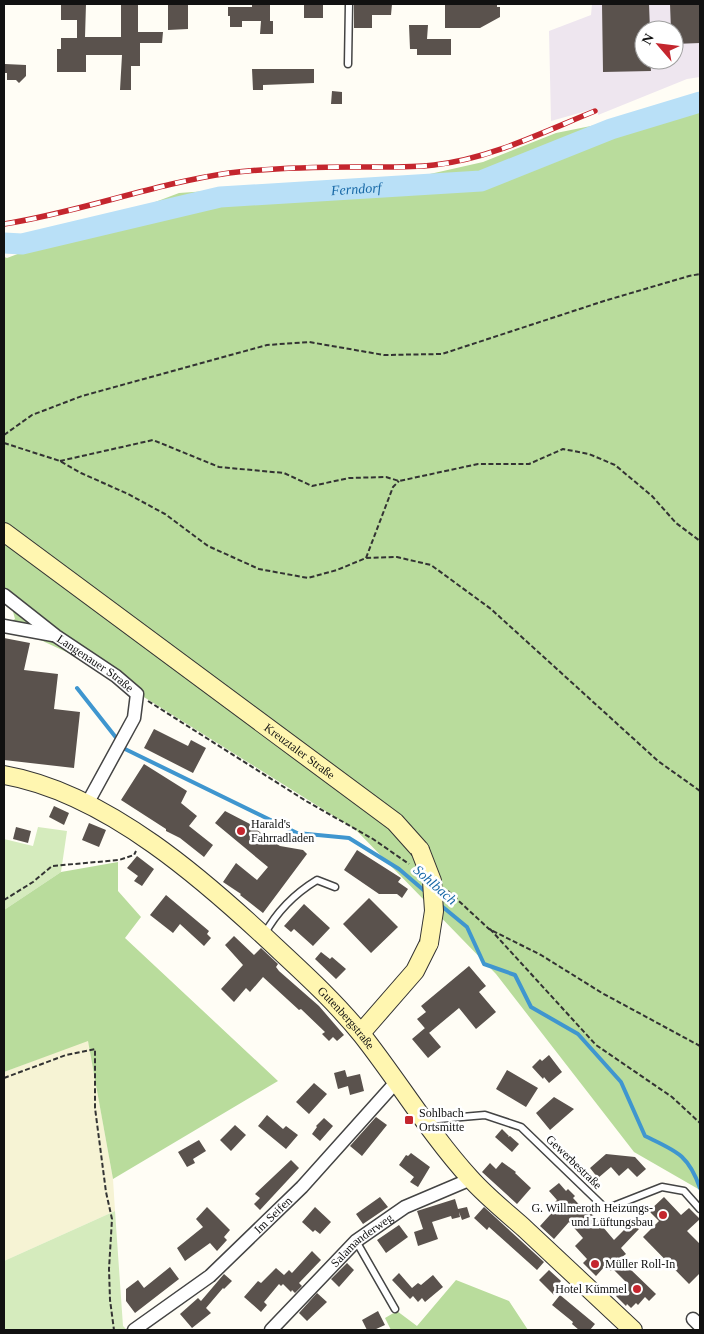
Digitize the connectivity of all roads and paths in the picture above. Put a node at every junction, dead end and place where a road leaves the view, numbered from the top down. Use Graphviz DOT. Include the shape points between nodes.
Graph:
graph roads {
  1 [pos="349,4"];
  2 [pos="348,64"];
  3 [pos="700,274"];
  4 [pos="4,435"];
  5 [pos="4,443"];
  6 [pos="60,460"];
  7 [pos="400,481"];
  8 [pos="4,532"];
  9 [pos="700,541"];
  10 [pos="366,558"];
  11 [pos="4,595"];
  12 [pos="4,626"];
  13 [pos="56,636"];
  14 [pos="4,775"];
  15 [pos="700,791"];
  16 [pos="87,804"];
  17 [pos="144,838"];
  18 [pos="335,887"];
  19 [pos="4,900"];
  20 [pos="489,928"];
  21 [pos="264,936"];
  22 [pos="361,1033"];
  23 [pos="4,1078"];
  24 [pos="397,1081"];
  25 [pos="425,1120"];
  26 [pos="700,1123"];
  27 [pos="471,1179"];
  28 [pos="700,1209"];
  29 [pos="356,1241"];
  30 [pos="395,1309"];
  31 [pos="114,1330"];
  32 [pos="134,1330"];
  33 [pos="271,1330"];
  34 [pos="633,1330"];
  1 -- 2 [label="lane"];
  3 -- 4 [label="path" via="604,301 442,354 384,355 309,342 267,345 82,396 32,415"];
  5 -- 6 [label="path"];
  6 -- 7 [label="path" via="153,440 219,467 284,473 312,486 350,478 386,477"];
  6 -- 10 [label="path" via="165,514 208,546 259,569 308,578"];
  7 -- 9 [label="path" via="478,464 529,464 563,449 588,454 615,465 652,496 676,523"];
  7 -- 10 [label="path" via="393,487"];
  8 -- 22 [label="street, Kreuztaler Straße, bridge" via="395,822 420,850 432,881 434,911 430,943 415,972"];
  10 -- 15 [label="path" via="397,558 430,565 491,609 658,761"];
  11 -- 13 [label="street, Langenauer Straße"];
  12 -- 13 [label="street"];
  13 -- 16 [label="street, Langenauer Straße" via="137,694 134,718"];
  14 -- 16 [label="street, Gutenbergstraße" via="43,784"];
  16 -- 17 [label="street, Gutenbergstraße"];
  17 -- 19 [label="path" via="134,856 52,866"];
  17 -- 21 [label="street, Gutenbergstraße" via="192,873"];
  18 -- 21 [label="lane" via="317,880 297,892 272,920"];
  20 -- 26 [label="path" via="596,1045 672,1097"];
  21 -- 22 [label="street, Gutenbergstraße"];
  22 -- 24 [label="street, Gutenbergstraße"];
  23 -- 31 [label="path" via="66,1055 95,1049 95,1108 112,1219 109,1269"];
  24 -- 25 [label="street, Gutenbergstraße"];
  24 -- 32 [label="street, Im Seifen" via="302,1187 210,1276"];
  25 -- 27 [label="street, Gutenbergstraße"];
  25 -- 28 [label="lane, Gewerbestraße" via="485,1115 521,1127 606,1209 662,1187 684,1191"];
  27 -- 29 [label="street, Salamanderweg" via="405,1207"];
  27 -- 34 [label="street, Gutenbergstraße"];
  29 -- 30 [label="lane"];
  29 -- 33 [label="street, Salamanderweg"];
}
